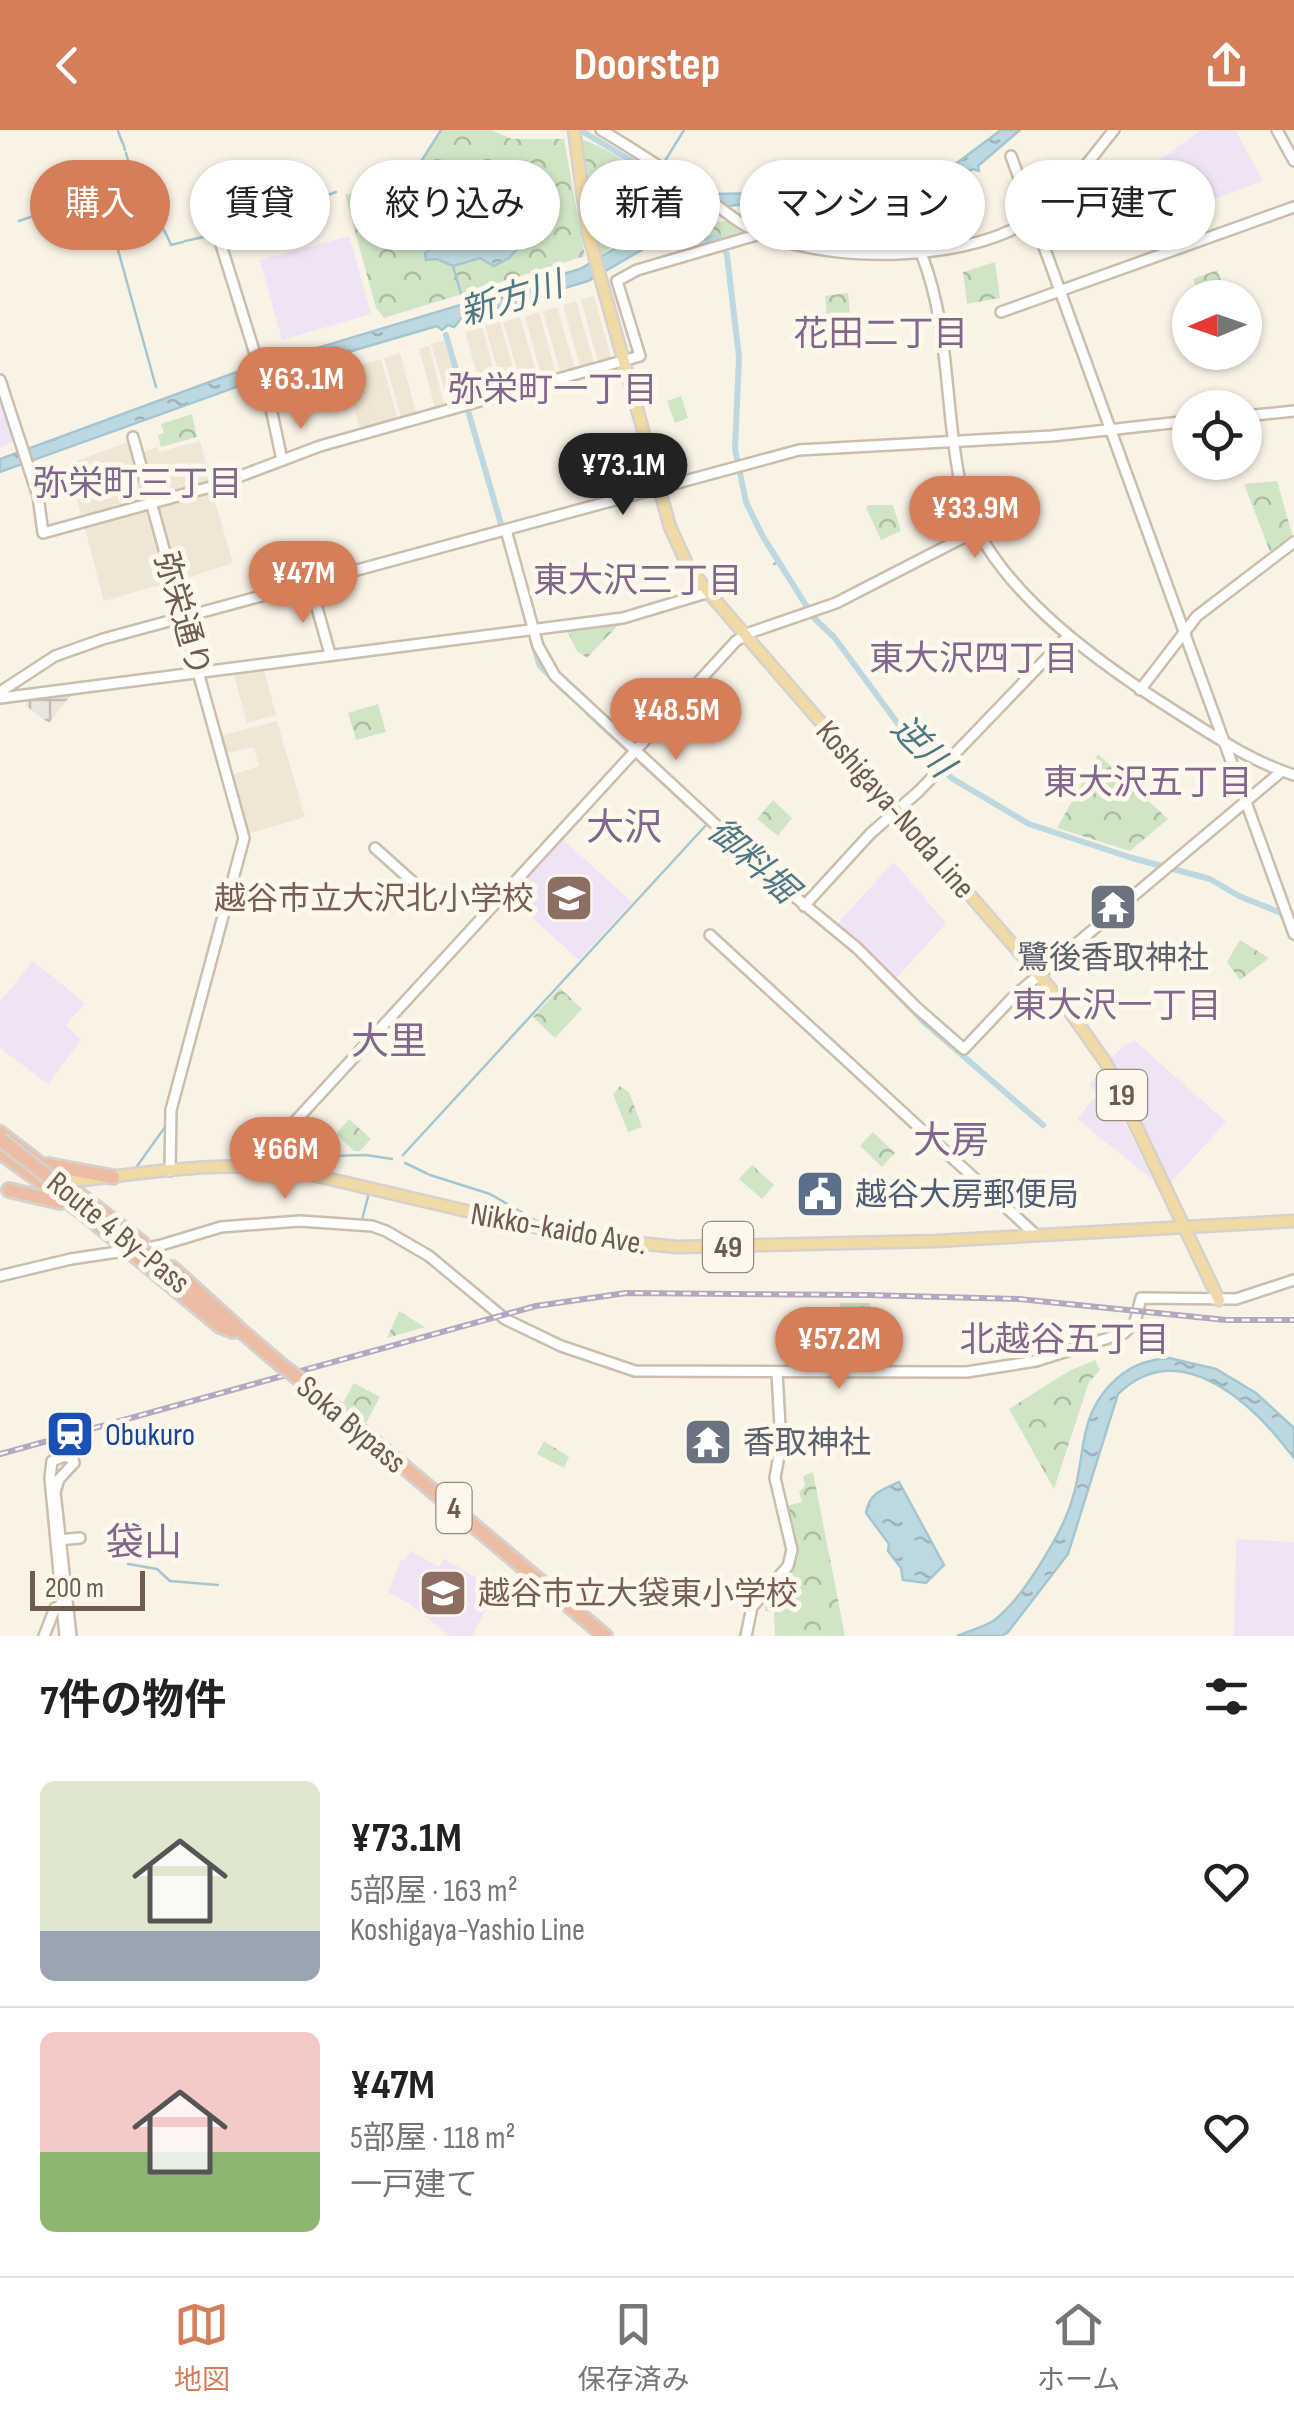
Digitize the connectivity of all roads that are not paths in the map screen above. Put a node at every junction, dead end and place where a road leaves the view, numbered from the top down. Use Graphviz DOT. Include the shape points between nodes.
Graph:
graph roads {
  1 [pos="601,130"];
  2 [pos="1114,130"];
  3 [pos="1277,130"];
  4 [pos="572,133"];
  5 [pos="1011,156"];
  6 [pos="1012,160"];
  7 [pos="1089,160"];
  8 [pos="1294,162"];
  9 [pos="1294,208"];
  10 [pos="740,221"];
  11 [pos="1005,231"];
  12 [pos="740,240"];
  13 [pos="222,250"];
  14 [pos="825,250"];
  15 [pos="1046,250"];
  16 [pos="921,254"];
  17 [pos="1061,292"];
  18 [pos="1001,312"];
  19 [pos="621,362"];
  20 [pos="0,380"];
  21 [pos="1294,411"];
  22 [pos="1262,414"];
  23 [pos="1172,424"];
  24 [pos="1110,430"];
  25 [pos="134,437"];
  26 [pos="956,441"];
  27 [pos="282,460"];
  28 [pos="656,489"];
  29 [pos="152,503"];
  30 [pos="978,530"];
  31 [pos="503,531"];
  32 [pos="1294,542"];
  33 [pos="310,583"];
  34 [pos="703,594"];
  35 [pos="184,618"];
  36 [pos="530,628"];
  37 [pos="1184,634"];
  38 [pos="742,636"];
  39 [pos="1068,636"];
  40 [pos="330,654"];
  41 [pos="199,671"];
  42 [pos="14,680"];
  43 [pos="1140,690"];
  44 [pos="0,695"];
  45 [pos="17,695"];
  46 [pos="1224,741"];
  47 [pos="634,753"];
  48 [pos="1282,771"];
  49 [pos="1294,775"];
  50 [pos="1245,801"];
  51 [pos="895,812"];
  52 [pos="375,848"];
  53 [pos="423,891"];
  54 [pos="804,906"];
  55 [pos="1294,934"];
  56 [pos="710,936"];
  57 [pos="1037,976"];
  58 [pos="0,1142"];
  59 [pos="41,1162"];
  60 [pos="262,1166"];
  61 [pos="22,1169"];
  62 [pos="170,1171"];
  63 [pos="110,1178"];
  64 [pos="65,1182"];
  65 [pos="45,1185"];
  66 [pos="5,1191"];
  67 [pos="80,1202"];
  68 [pos="1294,1221"];
  69 [pos="1183,1227"];
  70 [pos="1036,1235"];
  71 [pos="148,1248"];
  72 [pos="128,1250"];
  73 [pos="0,1276"];
  74 [pos="1294,1280"];
  75 [pos="1216,1300"];
  76 [pos="235,1329"];
  77 [pos="777,1373"];
  78 [pos="54,1479"];
  79 [pos="80,1538"];
  80 [pos="58,1540"];
  81 [pos="62,1605"];
  82 [pos="44,1636"];
  83 [pos="68,1636"];
  84 [pos="602,1636"];
  85 [pos="746,1636"];
  1 -- 10 [label="street"];
  2 -- 7 [label="street"];
  3 -- 8 [label="street"];
  4 -- 19 [label="main road, Koshigaya-Noda Line / 19" via="591,255"];
  5 -- 6 [label="street"];
  9 -- 17 [label="street"];
  11 -- 16 [label="street"];
  12 -- 19 [label="street" via="617,281 640,356"];
  13 -- 27 [label="street"];
  14 -- 16 [label="street"];
  15 -- 17 [label="street"];
  16 -- 26 [label="street" via="932,282"];
  17 -- 18 [label="street"];
  17 -- 24 [label="street"];
  19 -- 27 [label="street"];
  19 -- 28 [label="main road, Koshigaya-Noda Line / 19"];
  20 -- 29 [label="street" via="41,506 43,533"];
  21 -- 22 [label="street"];
  23 -- 24 [label="street"];
  24 -- 26 [label="street"];
  24 -- 37 [label="street"];
  25 -- 29 [label="street, 弥栄通り"];
  26 -- 28 [label="street" via="810,448"];
  26 -- 30 [label="street" via="962,488"];
  27 -- 29 [label="street"];
  28 -- 31 [label="street"];
  28 -- 34 [label="main road, Koshigaya-Noda Line / 19" via="672,548"];
  28 -- 38 [label="main road, Koshigaya-Noda Line / 19" via="686,564"];
  29 -- 35 [label="street, 弥栄通り"];
  30 -- 38 [label="street" via="836,602"];
  30 -- 39 [label="street"];
  31 -- 33 [label="street"];
  31 -- 36 [label="street"];
  32 -- 37 [label="street" via="1200,612"];
  33 -- 35 [label="street"];
  33 -- 40 [label="street"];
  34 -- 36 [label="street" via="623,618"];
  34 -- 38 [label="main road, Koshigaya-Noda Line / 19"];
  35 -- 41 [label="street, 弥栄通り"];
  35 -- 42 [label="street" via="74,649"];
  36 -- 40 [label="street"];
  36 -- 47 [label="street" via="554,676"];
  37 -- 43 [label="street"];
  37 -- 46 [label="street"];
  38 -- 47 [label="street"];
  38 -- 51 [label="main road, Koshigaya-Noda Line / 19"];
  39 -- 43 [label="street"];
  39 -- 51 [label="street"];
  40 -- 41 [label="street"];
  41 -- 45 [label="street"];
  41 -- 62 [label="street, 弥栄通り" via="244,838 170,1117"];
  42 -- 44 [label="street"];
  42 -- 45 [label="street"];
  43 -- 46 [label="street"];
  44 -- 45 [label="street"];
  46 -- 48 [label="street"];
  46 -- 50 [label="street"];
  47 -- 54 [label="street"];
  47 -- 60 [label="street" via="267,1152"];
  48 -- 49 [label="street"];
  48 -- 50 [label="street"];
  50 -- 55 [label="street"];
  50 -- 57 [label="street"];
  51 -- 54 [label="street"];
  51 -- 57 [label="main road, Koshigaya-Noda Line / 19"];
  52 -- 53 [label="street"];
  54 -- 57 [label="street" via="964,1049"];
  56 -- 70 [label="street"];
  57 -- 69 [label="main road, Koshigaya-Noda Line / 19" via="1106,1063"];
  58 -- 59 [label="highway"];
  58 -- 61 [label="highway"];
  58 -- 76 [label="highway, Route 4 By-Pass / 4, bridge"];
  59 -- 63 [label="highway"];
  59 -- 64 [label="highway"];
  60 -- 62 [label="main road, Nikko-kaido Ave. / 49"];
  60 -- 70 [label="main road, Nikko-kaido Ave. / 49" via="632,1244 736,1247"];
  61 -- 65 [label="highway"];
  61 -- 66 [label="highway" via="25,1182"];
  62 -- 63 [label="main road, Nikko-kaido Ave. / 49"];
  63 -- 64 [label="main road, Nikko-kaido Ave. / 49"];
  63 -- 67 [label="highway" via="86,1185"];
  64 -- 65 [label="highway, Nikko-kaido Ave."];
  64 -- 67 [label="highway, 4"];
  65 -- 66 [label="highway, Nikko-kaido Ave."];
  65 -- 67 [label="highway, 4"];
  66 -- 67 [label="highway, 4"];
  67 -- 71 [label="highway, 4"];
  67 -- 72 [label="highway, 4"];
  68 -- 69 [label="main road, Nikko-kaido Ave. / 49"];
  69 -- 70 [label="main road, Nikko-kaido Ave. / 49"];
  69 -- 75 [label="main road, Koshigaya-Noda Line / 19"];
  71 -- 72 [label="street"];
  71 -- 76 [label="highway, 4"];
  71 -- 77 [label="street" via="229,1226 372,1226 429,1256 505,1319 626,1370"];
  72 -- 73 [label="street"];
  72 -- 76 [label="highway, 4" via="220,1326"];
  74 -- 75 [label="street"];
  75 -- 77 [label="street" via="1141,1298 1124,1332 1000,1369"];
  76 -- 84 [label="highway, Soka Bypass / 4, bridge"];
  77 -- 85 [label="street" via="776,1478 792,1550 788,1566 752,1607"];
  78 -- 80 [label="street"];
  79 -- 80 [label="street"];
  80 -- 81 [label="street"];
  80 -- 83 [label="street"];
  81 -- 82 [label="street"];
  81 -- 83 [label="street"];
}
